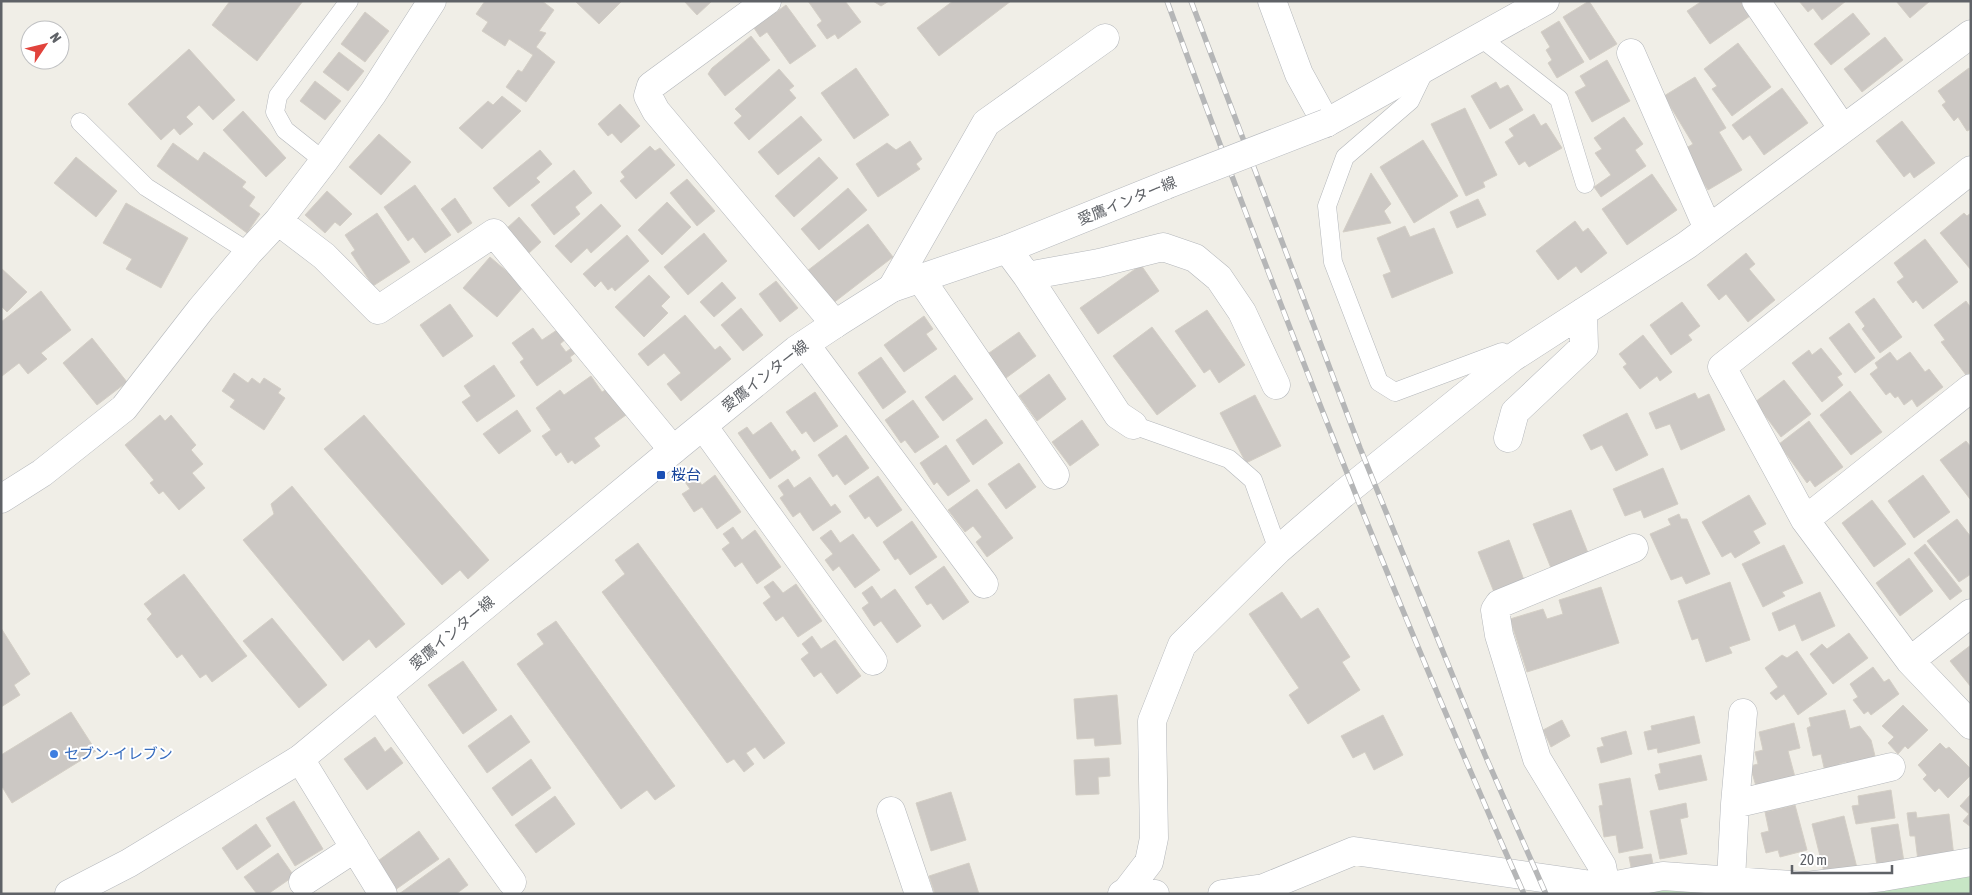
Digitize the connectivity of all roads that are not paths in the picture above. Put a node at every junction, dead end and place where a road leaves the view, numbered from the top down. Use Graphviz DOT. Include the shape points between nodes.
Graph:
graph roads {
  1 [pos="349,1"];
  2 [pos="432,1"];
  3 [pos="767,1"];
  4 [pos="1272,1"];
  5 [pos="1545,1"];
  6 [pos="1756,1"];
  7 [pos="1971,34"];
  8 [pos="1105,38"];
  9 [pos="1480,38"];
  10 [pos="1631,53"];
  11 [pos="1426,68"];
  12 [pos="80,122"];
  13 [pos="1326,123"];
  14 [pos="1843,129"];
  15 [pos="324,161"];
  16 [pos="1971,170"];
  17 [pos="1585,184"];
  18 [pos="278,221"];
  19 [pos="1708,229"];
  20 [pos="1006,249"];
  21 [pos="249,252"];
  22 [pos="1027,276"];
  23 [pos="920,278"];
  24 [pos="892,288"];
  25 [pos="1584,312"];
  26 [pos="835,324"];
  27 [pos="805,344"];
  28 [pos="1512,358"];
  29 [pos="1276,385"];
  30 [pos="1971,388"];
  31 [pos="1134,425"];
  32 [pos="703,426"];
  33 [pos="1508,438"];
  34 [pos="673,450"];
  35 [pos="1055,475"];
  36 [pos="1,499"];
  37 [pos="1805,520"];
  38 [pos="1634,548"];
  39 [pos="1278,550"];
  40 [pos="984,584"];
  41 [pos="1971,613"];
  42 [pos="873,660"];
  43 [pos="1910,662"];
  44 [pos="378,695"];
  45 [pos="1743,713"];
  46 [pos="1971,725"];
  47 [pos="300,760"];
  48 [pos="1891,767"];
  49 [pos="1735,804"];
  50 [pos="891,811"];
  51 [pos="355,848"];
  52 [pos="1971,862"];
  53 [pos="1731,880"];
  54 [pos="303,882"];
  55 [pos="512,882"];
  56 [pos="1606,887"];
  57 [pos="1124,893"];
  58 [pos="70,894"];
  59 [pos="382,894"];
  60 [pos="919,894"];
  61 [pos="1155,894"];
  62 [pos="1222,894"];
  1 -- 15 [label="lane" via="278,96 275,112 285,130"];
  2 -- 15 [label="street" via="373,93"];
  3 -- 26 [label="street" via="651,86 648,96 656,111"];
  4 -- 13 [label="street" via="1298,74"];
  5 -- 9 [label="street, 愛鷹インター線"];
  6 -- 14 [label="street"];
  7 -- 14 [label="street"];
  8 -- 24 [label="street" via="986,123"];
  9 -- 11 [label="street, 愛鷹インター線"];
  9 -- 17 [label="lane" via="1559,99"];
  10 -- 19 [label="street"];
  11 -- 13 [label="street, 愛鷹インター線"];
  11 -- 28 [label="lane" via="1410,101 1345,157 1327,206 1333,262 1379,382 1395,392 1502,352"];
  12 -- 21 [label="lane" via="146,186"];
  13 -- 20 [label="street, 愛鷹インター線, bridge"];
  14 -- 19 [label="street"];
  15 -- 18 [label="street"];
  16 -- 37 [label="street" via="1722,367"];
  18 -- 21 [label="street"];
  18 -- 34 [label="street" via="324,256 378,310 494,233"];
  19 -- 25 [label="street"];
  20 -- 22 [label="street"];
  20 -- 23 [label="street, 愛鷹インター線"];
  21 -- 36 [label="street" via="124,408 42,473"];
  22 -- 29 [label="street" via="1099,264 1163,247 1195,258 1219,278 1242,312"];
  22 -- 31 [label="street" via="1118,415"];
  23 -- 24 [label="street, 愛鷹インター線"];
  23 -- 35 [label="street"];
  24 -- 26 [label="street, 愛鷹インター線"];
  25 -- 28 [label="street"];
  25 -- 33 [label="street" via="1584,347 1516,412"];
  26 -- 27 [label="street, 愛鷹インター線"];
  27 -- 32 [label="street, 愛鷹インター線"];
  27 -- 40 [label="street"];
  28 -- 39 [label="street"];
  30 -- 37 [label="street"];
  31 -- 39 [label="lane" via="1229,459 1253,480"];
  32 -- 34 [label="street, 愛鷹インター線"];
  32 -- 42 [label="street"];
  34 -- 44 [label="street, 愛鷹インター線"];
  37 -- 43 [label="street"];
  38 -- 56 [label="street" via="1499,604 1495,610 1498,635 1537,759 1602,866"];
  39 -- 57 [label="street" via="1182,645 1152,721 1154,838 1150,862"];
  41 -- 43 [label="street"];
  43 -- 46 [label="street"];
  44 -- 47 [label="street, 愛鷹インター線"];
  44 -- 55 [label="street"];
  45 -- 49 [label="street"];
  47 -- 51 [label="street"];
  47 -- 58 [label="street, 愛鷹インター線" via="129,863"];
  48 -- 49 [label="street"];
  49 -- 53 [label="street"];
  50 -- 60 [label="street"];
  51 -- 54 [label="street"];
  51 -- 59 [label="street"];
  52 -- 53 [label="street" via="1806,886"];
  53 -- 56 [label="street" via="1663,876"];
  56 -- 62 [label="street" via="1354,851 1264,888"];
  57 -- 61 [label="street"];
}
